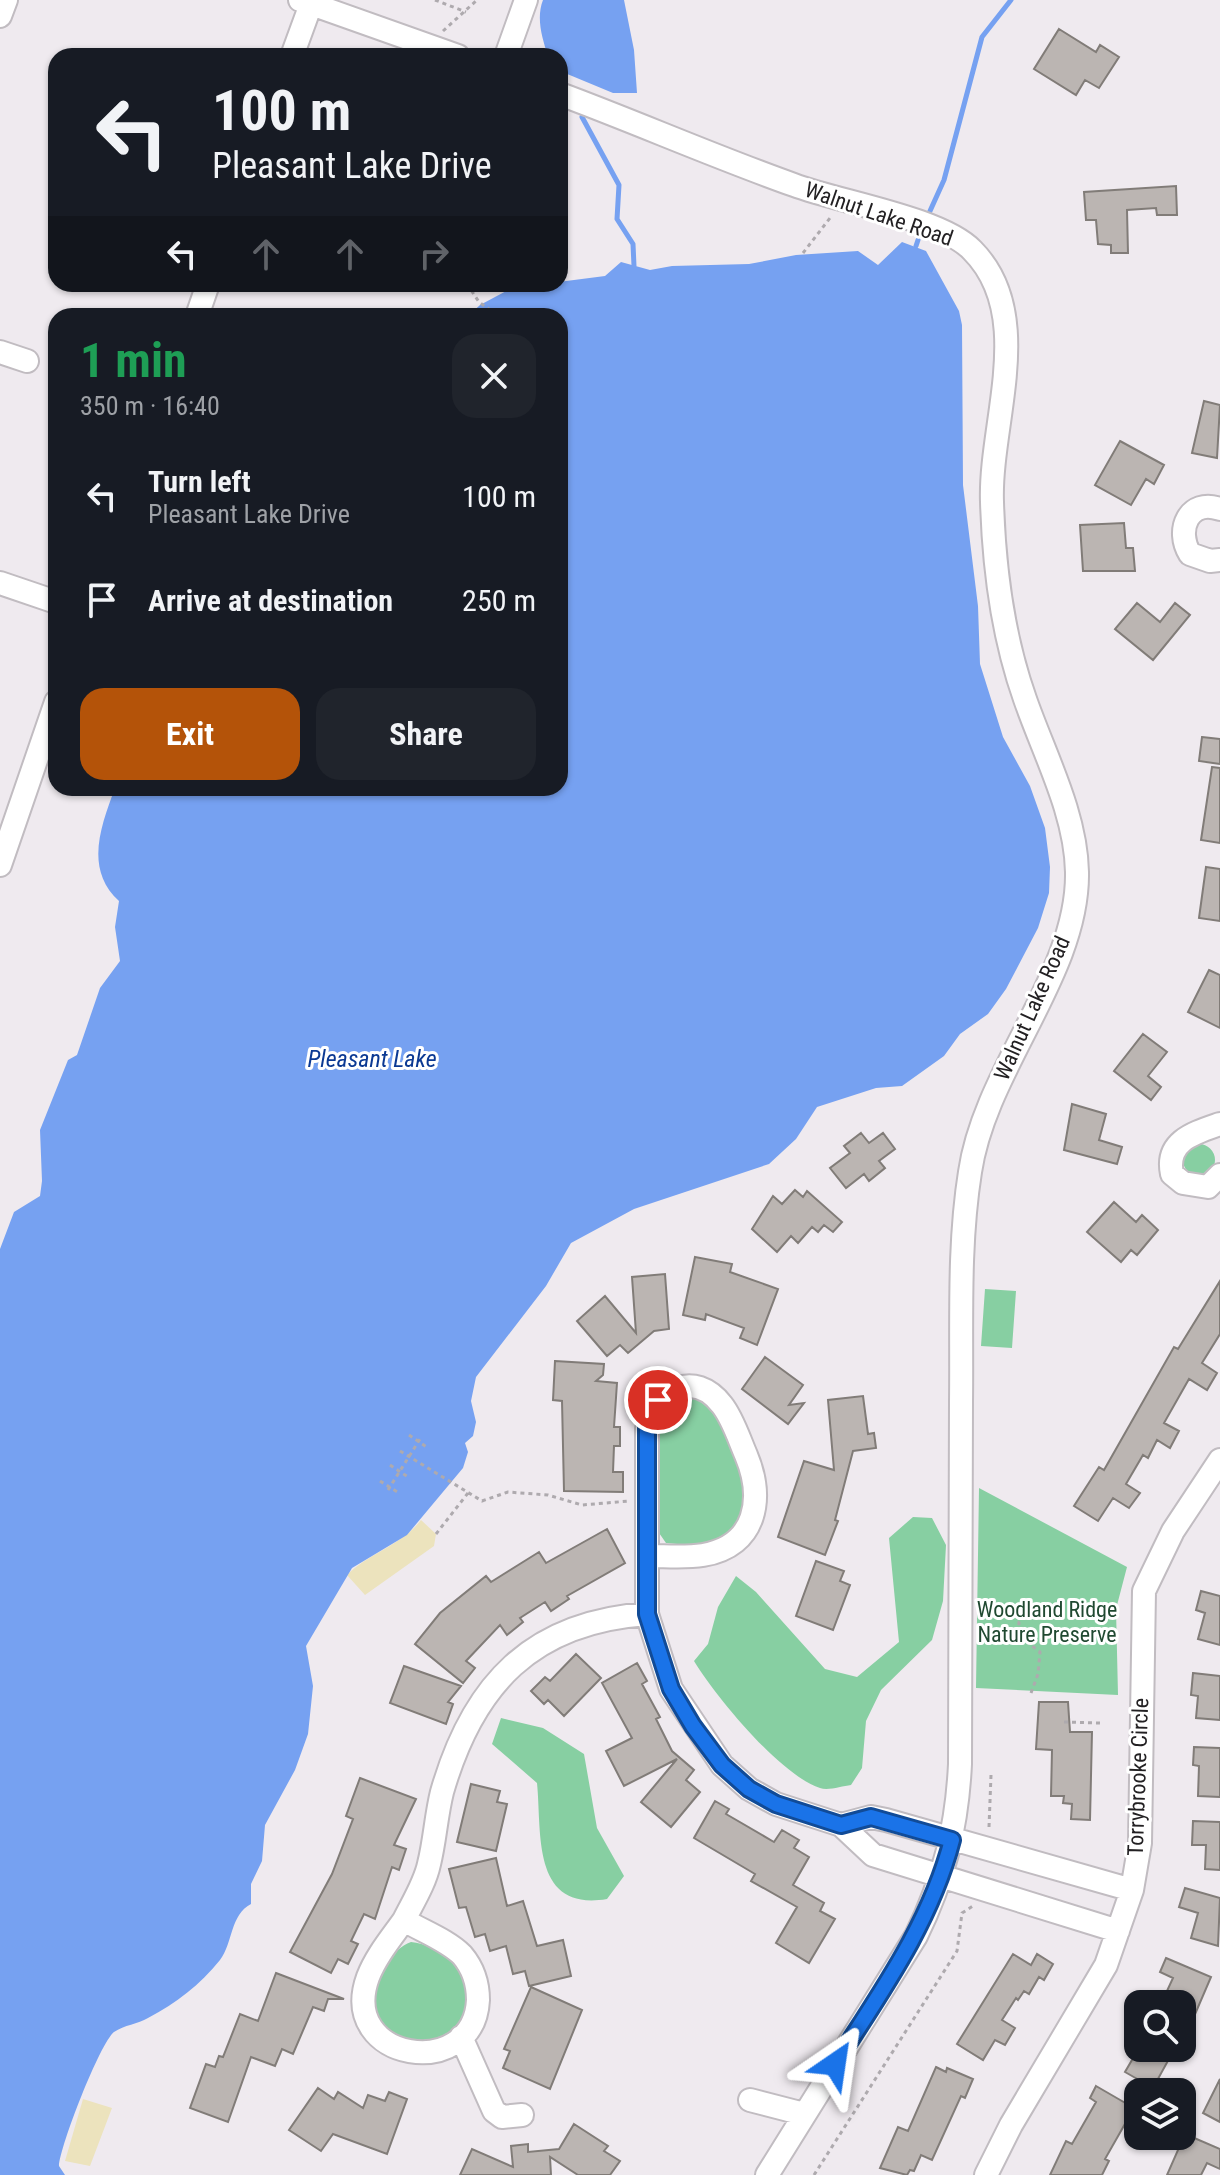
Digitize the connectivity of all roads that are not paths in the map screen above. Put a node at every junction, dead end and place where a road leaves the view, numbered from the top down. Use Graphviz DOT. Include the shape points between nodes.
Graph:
graph roads {
  1 [pos="6,0"];
  2 [pos="526,0"];
  3 [pos="305,2"];
  4 [pos="0,16"];
  5 [pos="294,48"];
  6 [pos="436,48"];
  7 [pos="509,48"];
  8 [pos="568,97"];
  9 [pos="0,352"];
  10 [pos="27,361"];
  11 [pos="1220,509"];
  12 [pos="1220,560"];
  13 [pos="0,583"];
  14 [pos="48,599"];
  15 [pos="48,721"];
  16 [pos="8,818"];
  17 [pos="0,865"];
  18 [pos="1220,1124"];
  19 [pos="1220,1175"];
  20 [pos="1220,1460"];
  21 [pos="648,1556"];
  22 [pos="647,1614"];
  23 [pos="841,1825"];
  24 [pos="952,1840"];
  25 [pos="942,1876"];
  26 [pos="1132,1890"];
  27 [pos="404,1920"];
  28 [pos="1118,1931"];
  29 [pos="461,2037"];
  30 [pos="750,2100"];
  31 [pos="804,2114"];
  32 [pos="522,2115"];
  33 [pos="767,2175"];
  34 [pos="986,2175"];
  1 -- 4 [label="street"];
  2 -- 7 [label="street"];
  3 -- 5 [label="street"];
  3 -- 6 [label="street"];
  8 -- 24 [label="street, Walnut Lake Road" via="839,200 958,238 984,264 1001,301 1006,351 991,497 996,558 1008,639 1069,824 1078,870 1073,912 1061,948 978,1127 969,1174 963,1288 960,1764"];
  9 -- 10 [label="street"];
  11 -- 12 [label="street" via="1197,508 1182,535 1190,554"];
  13 -- 14 [label="street"];
  15 -- 16 [label="street"];
  16 -- 17 [label="street"];
  18 -- 19 [label="street" via="1184,1137 1170,1164 1172,1174 1194,1187 1208,1187"];
  20 -- 26 [label="street, Torrybrooke Circle" via="1173,1531 1144,1591 1140,1843"];
  21 -- 21 [label="street" via="647,1429 652,1409 666,1393 689,1387 713,1397 732,1423 758,1492 754,1515 732,1543 706,1555"];
  21 -- 22 [label="street"];
  22 -- 23 [label="street" via="671,1689 722,1765 776,1804"];
  22 -- 27 [label="street" via="612,1616 541,1642 485,1696 443,1788 429,1865"];
  23 -- 24 [label="street" via="871,1817"];
  23 -- 25 [label="street" via="873,1855"];
  24 -- 25 [label="street, Walnut Lake Road"];
  24 -- 26 [label="street"];
  25 -- 28 [label="street"];
  25 -- 31 [label="street, Walnut Lake Road" via="916,1936"];
  26 -- 28 [label="street, Torrybrooke Circle"];
  27 -- 29 [label="street" via="460,1953 471,1967 478,2004"];
  27 -- 29 [label="street" via="368,1977 365,2016 390,2046 408,2053 427,2054"];
  28 -- 34 [label="street, Torrybrooke Circle" via="1106,1965"];
  29 -- 32 [label="street" via="494,2111 502,2117"];
  30 -- 31 [label="street"];
  31 -- 33 [label="street, Walnut Lake Road"];
}
